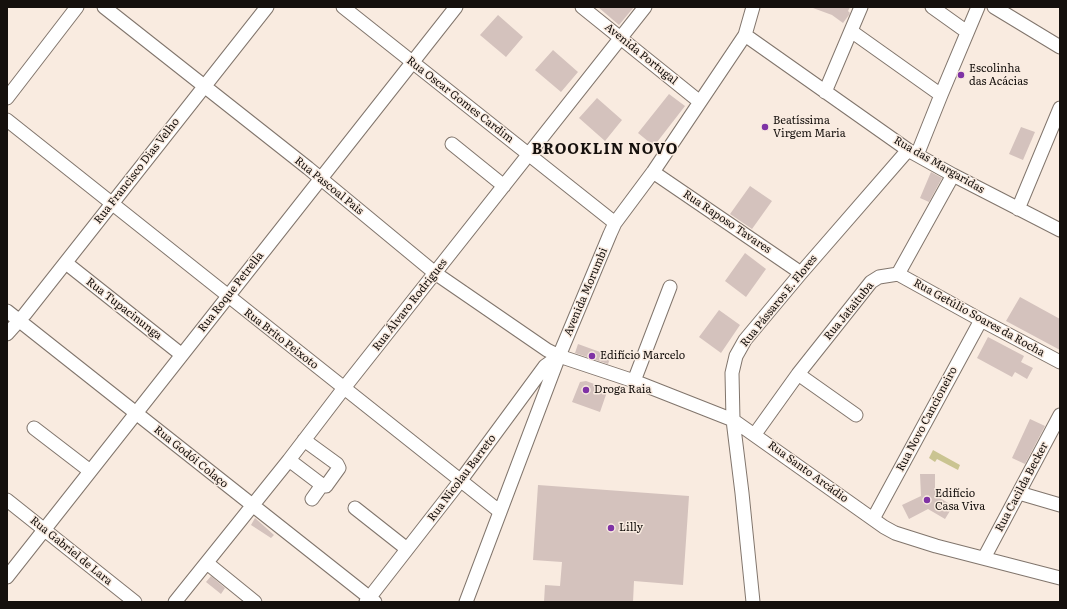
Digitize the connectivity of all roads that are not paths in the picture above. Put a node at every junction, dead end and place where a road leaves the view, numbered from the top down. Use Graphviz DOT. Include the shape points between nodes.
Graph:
graph roads {
  1 [pos="77,7"];
  2 [pos="104,7"];
  3 [pos="267,7"];
  4 [pos="343,7"];
  5 [pos="456,7"];
  6 [pos="582,7"];
  7 [pos="645,7"];
  8 [pos="753,7"];
  9 [pos="861,7"];
  10 [pos="932,7"];
  11 [pos="978,7"];
  12 [pos="994,7"];
  13 [pos="851,31"];
  14 [pos="967,32"];
  15 [pos="745,36"];
  16 [pos="621,38"];
  17 [pos="1060,47"];
  18 [pos="413,63"];
  19 [pos="204,86"];
  20 [pos="825,92"];
  21 [pos="941,95"];
  22 [pos="7,98"];
  23 [pos="700,102"];
  24 [pos="1060,108"];
  25 [pos="7,120"];
  26 [pos="452,144"];
  27 [pos="913,152"];
  28 [pos="529,154"];
  29 [pos="653,172"];
  30 [pos="953,175"];
  31 [pos="320,179"];
  32 [pos="504,186"];
  33 [pos="111,204"];
  34 [pos="1018,209"];
  35 [pos="616,223"];
  36 [pos="1060,230"];
  37 [pos="66,263"];
  38 [pos="435,273"];
  39 [pos="800,273"];
  40 [pos="898,274"];
  41 [pos="670,287"];
  42 [pos="227,296"];
  43 [pos="7,311"];
  44 [pos="20,320"];
  45 [pos="981,320"];
  46 [pos="7,334"];
  47 [pos="182,355"];
  48 [pos="559,356"];
  49 [pos="1060,362"];
  50 [pos="798,374"];
  51 [pos="634,381"];
  52 [pos="344,388"];
  53 [pos="517,402"];
  54 [pos="538,410"];
  55 [pos="136,413"];
  56 [pos="856,415"];
  57 [pos="1060,416"];
  58 [pos="733,420"];
  59 [pos="34,428"];
  60 [pos="755,434"];
  61 [pos="304,440"];
  62 [pos="289,460"];
  63 [pos="90,471"];
  64 [pos="461,480"];
  65 [pos="322,485"];
  66 [pos="1019,493"];
  67 [pos="312,499"];
  68 [pos="7,500"];
  69 [pos="1060,505"];
  70 [pos="252,506"];
  71 [pos="354,508"];
  72 [pos="499,511"];
  73 [pos="873,519"];
  74 [pos="44,529"];
  75 [pos="407,549"];
  76 [pos="984,558"];
  77 [pos="207,563"];
  78 [pos="7,576"];
  79 [pos="1060,578"];
  80 [pos="370,600"];
  81 [pos="135,602"];
  82 [pos="175,602"];
  83 [pos="255,602"];
  84 [pos="466,602"];
  85 [pos="753,602"];
  1 -- 22 [label="street"];
  2 -- 19 [label="street, Rua Pascoal Pais"];
  3 -- 19 [label="street, Rua Francisco Dias Velho"];
  4 -- 18 [label="street, Rua Oscar Gomes Cardim"];
  5 -- 18 [label="street, Rua Roque Petrella"];
  6 -- 16 [label="street, Avenida Portugal"];
  7 -- 16 [label="street, Rua Álvaro Rodrigues"];
  8 -- 15 [label="street, Avenida Morumbi"];
  9 -- 13 [label="street"];
  10 -- 14 [label="street"];
  11 -- 14 [label="street"];
  12 -- 17 [label="street"];
  13 -- 20 [label="street"];
  13 -- 21 [label="street"];
  14 -- 21 [label="street"];
  15 -- 20 [label="street, Rua das Margaridas"];
  15 -- 23 [label="street, Avenida Morumbi"];
  16 -- 23 [label="street, Avenida Portugal"];
  16 -- 28 [label="street, Rua Álvaro Rodrigues"];
  18 -- 28 [label="street, Rua Oscar Gomes Cardim"];
  18 -- 31 [label="street, Rua Roque Petrella"];
  19 -- 31 [label="street, Rua Pascoal Pais"];
  19 -- 33 [label="street, Rua Francisco Dias Velho"];
  20 -- 27 [label="street, Rua das Margaridas"];
  21 -- 27 [label="street"];
  23 -- 29 [label="street, Avenida Morumbi"];
  24 -- 34 [label="street"];
  25 -- 33 [label="street, Rua Brito Peixoto"];
  26 -- 32 [label="street"];
  27 -- 30 [label="street, Rua das Margaridas"];
  27 -- 39 [label="street, Rua Pássaros E. Flores"];
  28 -- 32 [label="street, Rua Álvaro Rodrigues"];
  28 -- 35 [label="street, Rua Oscar Gomes Cardim"];
  29 -- 35 [label="street, Avenida Morumbi"];
  29 -- 39 [label="street, Rua Raposo Tavares"];
  30 -- 34 [label="street, Rua das Margaridas"];
  30 -- 40 [label="street"];
  31 -- 38 [label="street, Rua Pascoal Pais"];
  31 -- 42 [label="street, Rua Roque Petrella"];
  32 -- 38 [label="street, Rua Álvaro Rodrigues"];
  33 -- 37 [label="street, Rua Francisco Dias Velho"];
  33 -- 42 [label="street, Rua Brito Peixoto"];
  34 -- 36 [label="street, Rua das Margaridas"];
  35 -- 48 [label="street, Avenida Morumbi"];
  37 -- 44 [label="street, Rua Francisco Dias Velho"];
  37 -- 47 [label="street, Rua Tupacinunga"];
  38 -- 48 [label="street, Rua Pascoal Pais"];
  38 -- 52 [label="street, Rua Álvaro Rodrigues"];
  39 -- 58 [label="street, Rua Pássaros E. Flores" via="745,340 736,356 732,373"];
  40 -- 45 [label="street, Rua Getúlio Soares da Rocha"];
  40 -- 50 [label="street, Rua Jataituba" via="879,277 871,282"];
  41 -- 51 [label="street"];
  42 -- 47 [label="street, Rua Roque Petrella"];
  42 -- 52 [label="street, Rua Brito Peixoto"];
  43 -- 44 [label="street, Rua Godói Colaço"];
  44 -- 46 [label="street, Rua Francisco Dias Velho"];
  44 -- 55 [label="street, Rua Godói Colaço"];
  45 -- 49 [label="street, Rua Getúlio Soares da Rocha"];
  45 -- 73 [label="street, Rua Novo Cancioneiro"];
  47 -- 55 [label="street, Rua Roque Petrella"];
  48 -- 51 [label="street, Rua Santo Arcádio"];
  48 -- 53 [label="street, Rua Nicolau Barreto" via="545,366"];
  48 -- 54 [label="street, Avenida Morumbi"];
  50 -- 56 [label="street"];
  50 -- 60 [label="street, Rua Jataituba"];
  51 -- 58 [label="street, Rua Santo Arcádio"];
  52 -- 61 [label="street, Rua Álvaro Rodrigues"];
  52 -- 64 [label="street, Rua Brito Peixoto"];
  53 -- 54 [label="street" via="524,399 532,400"];
  53 -- 64 [label="street, Rua Nicolau Barreto"];
  54 -- 72 [label="street, Avenida Morumbi"];
  55 -- 63 [label="street, Rua Roque Petrella"];
  55 -- 70 [label="street, Rua Godói Colaço"];
  57 -- 66 [label="street, Rua Cacilda Becker"];
  58 -- 60 [label="street, Rua Santo Arcádio"];
  58 -- 85 [label="street, Rua Pássaros E. Flores"];
  59 -- 63 [label="street"];
  60 -- 73 [label="street, Rua Santo Arcádio"];
  61 -- 62 [label="street, Rua Álvaro Rodrigues"];
  61 -- 65 [label="street" via="338,466 326,486"];
  62 -- 65 [label="street"];
  62 -- 70 [label="street, Rua Álvaro Rodrigues"];
  63 -- 74 [label="street, Rua Roque Petrella"];
  64 -- 72 [label="street, Rua Brito Peixoto"];
  64 -- 75 [label="street, Rua Nicolau Barreto"];
  65 -- 67 [label="street"];
  66 -- 69 [label="street"];
  66 -- 76 [label="street, Rua Cacilda Becker"];
  68 -- 74 [label="street, Rua Gabriel de Lara"];
  70 -- 77 [label="street, Rua Álvaro Rodrigues"];
  70 -- 80 [label="street, Rua Godói Colaço"];
  71 -- 75 [label="street"];
  72 -- 84 [label="street, Avenida Morumbi"];
  73 -- 76 [label="street, Rua Santo Arcádio" via="895,533"];
  74 -- 78 [label="street, Rua Roque Petrella"];
  74 -- 81 [label="street, Rua Gabriel de Lara"];
  75 -- 80 [label="street, Rua Nicolau Barreto"];
  76 -- 79 [label="street, Rua Santo Arcádio"];
  77 -- 82 [label="street, Rua Álvaro Rodrigues"];
  77 -- 83 [label="street"];
}
